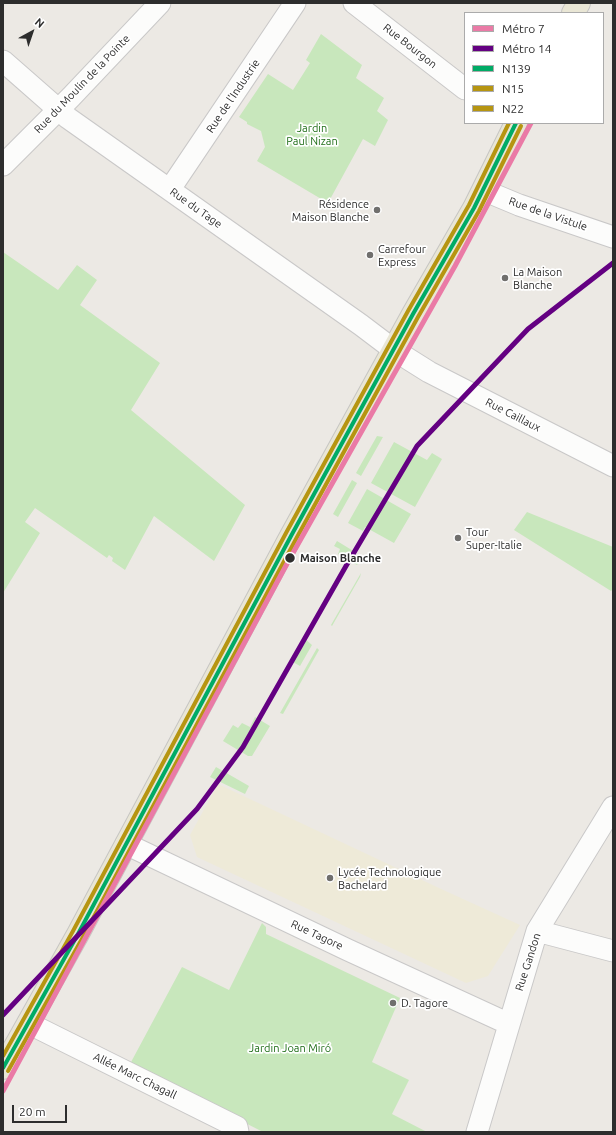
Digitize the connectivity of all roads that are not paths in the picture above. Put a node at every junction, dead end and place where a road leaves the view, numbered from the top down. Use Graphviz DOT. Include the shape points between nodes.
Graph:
graph roads {
  1 [pos="160,3"];
  2 [pos="295,3"];
  3 [pos="354,3"];
  4 [pos="579,3"];
  5 [pos="574,12"];
  6 [pos="3,61"];
  7 [pos="464,88"];
  8 [pos="58,110"];
  9 [pos="513,124"];
  10 [pos="3,166"];
  11 [pos="170,189"];
  12 [pos="483,190"];
  13 [pos="613,237"];
  14 [pos="394,350"];
  15 [pos="613,466"];
  16 [pos="613,807"];
  17 [pos="126,844"];
  18 [pos="537,931"];
  19 [pos="613,951"];
  20 [pos="28,1023"];
  21 [pos="509,1024"];
  22 [pos="3,1068"];
  23 [pos="238,1132"];
  24 [pos="477,1132"];
  1 -- 8 [label="street, Rue du Moulin de la Pointe"];
  2 -- 11 [label="street, Rue de l'Industrie"];
  3 -- 7 [label="street, Rue Bourgon"];
  4 -- 5 [label="main road"];
  6 -- 8 [label="street, Rue du Tage"];
  8 -- 10 [label="street, Rue du Moulin de la Pointe"];
  8 -- 11 [label="street, Rue du Tage"];
  9 -- 12 [label="main road"];
  11 -- 14 [label="street, Rue du Tage"];
  12 -- 13 [label="street, Rue de la Vistule" via="518,206"];
  12 -- 14 [label="main road"];
  14 -- 15 [label="street, Rue Caillaux" via="428,372"];
  14 -- 17 [label="main road"];
  16 -- 18 [label="street, Rue Gandon"];
  17 -- 20 [label="main road"];
  17 -- 21 [label="street, Rue Tagore"];
  18 -- 19 [label="street"];
  18 -- 21 [label="street, Rue Gandon"];
  20 -- 22 [label="main road"];
  20 -- 23 [label="street, Allée Marc Chagall" via="237,1127"];
  21 -- 24 [label="street, Rue Gandon"];
}
